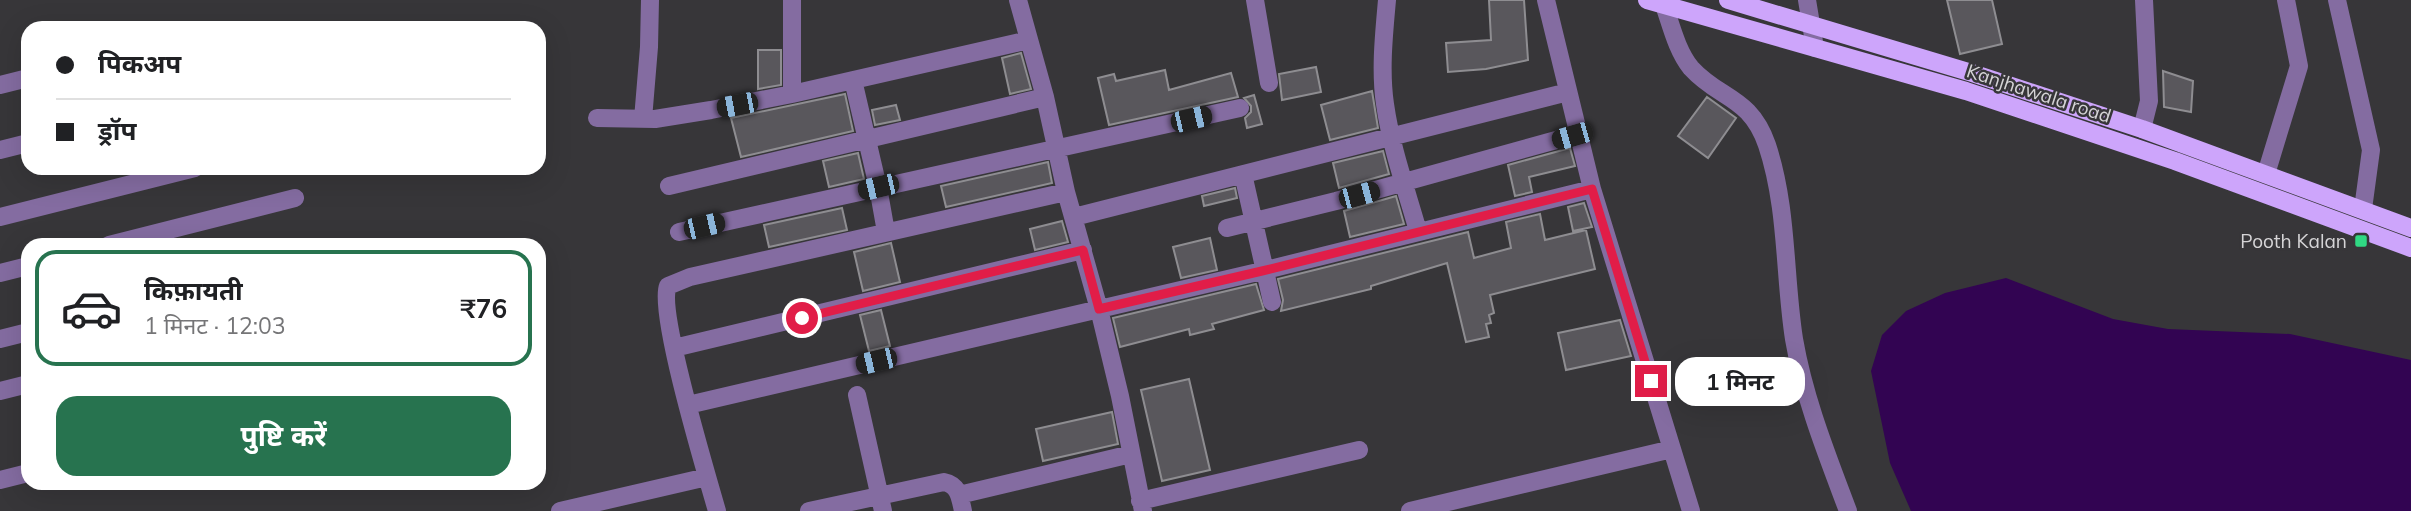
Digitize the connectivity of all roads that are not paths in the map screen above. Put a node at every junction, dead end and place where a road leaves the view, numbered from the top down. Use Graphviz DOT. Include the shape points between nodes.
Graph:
graph roads {
  1 [pos="650,0"];
  2 [pos="792,0"];
  3 [pos="1018,0"];
  4 [pos="1255,0"];
  5 [pos="1387,0"];
  6 [pos="1546,0"];
  7 [pos="1728,0"];
  8 [pos="1807,0"];
  9 [pos="2144,0"];
  10 [pos="2286,0"];
  11 [pos="2337,0"];
  12 [pos="1655,3"];
  13 [pos="1813,25"];
  14 [pos="1029,40"];
  15 [pos="1815,48"];
  16 [pos="21,80"];
  17 [pos="852,80"];
  18 [pos="1269,83"];
  19 [pos="0,85"];
  20 [pos="1567,92"];
  21 [pos="792,94"];
  22 [pos="1045,97"];
  23 [pos="1240,108"];
  24 [pos="597,118"];
  25 [pos="643,119"];
  26 [pos="2141,129"];
  27 [pos="1578,134"];
  28 [pos="1391,137"];
  29 [pos="866,139"];
  30 [pos="21,145"];
  31 [pos="1056,149"];
  32 [pos="0,150"];
  33 [pos="1243,174"];
  34 [pos="2266,174"];
  35 [pos="167,175"];
  36 [pos="1404,183"];
  37 [pos="669,186"];
  38 [pos="878,187"];
  39 [pos="1592,189"];
  40 [pos="1066,192"];
  41 [pos="295,198"];
  42 [pos="2363,209"];
  43 [pos="0,217"];
  44 [pos="1074,217"];
  45 [pos="1254,222"];
  46 [pos="1227,228"];
  47 [pos="2411,228"];
  48 [pos="1418,231"];
  49 [pos="679,232"];
  50 [pos="886,232"];
  51 [pos="137,238"];
  52 [pos="2411,247"];
  53 [pos="1083,250"];
  54 [pos="21,268"];
  55 [pos="1265,270"];
  56 [pos="0,273"];
  57 [pos="1272,302"];
  58 [pos="1099,309"];
  59 [pos="21,334"];
  60 [pos="0,339"];
  61 [pos="674,348"];
  62 [pos="21,386"];
  63 [pos="0,391"];
  64 [pos="857,395"];
  65 [pos="688,405"];
  66 [pos="1672,449"];
  67 [pos="1359,450"];
  68 [pos="1131,454"];
  69 [pos="21,475"];
  70 [pos="707,477"];
  71 [pos="0,480"];
  72 [pos="881,503"];
  73 [pos="961,503"];
  74 [pos="1142,506"];
  75 [pos="560,511"];
  76 [pos="717,511"];
  77 [pos="809,511"];
  78 [pos="1410,511"];
  79 [pos="1691,511"];
  80 [pos="1848,511"];
  1 -- 25 [label="street"];
  2 -- 21 [label="street"];
  3 -- 14 [label="street"];
  4 -- 18 [label="street"];
  5 -- 28 [label="street" via="1383,78"];
  6 -- 20 [label="street"];
  7 -- 13 [label="main road, Kanjhawala road"];
  8 -- 13 [label="street"];
  9 -- 26 [label="street" via="2149,101"];
  10 -- 34 [label="street" via="2299,66"];
  11 -- 42 [label="street" via="2371,150"];
  12 -- 15 [label="main road, Kanjhawala road"];
  12 -- 80 [label="street" via="1684,59 1741,103 1766,143 1779,192 1800,368"];
  13 -- 15 [label="street"];
  13 -- 26 [label="main road, Kanjhawala road"];
  14 -- 17 [label="street"];
  14 -- 22 [label="street"];
  15 -- 52 [label="main road, Kanjhawala road" via="1966,91"];
  16 -- 19 [label="street"];
  17 -- 21 [label="street"];
  17 -- 29 [label="street"];
  20 -- 27 [label="street"];
  20 -- 28 [label="street"];
  21 -- 25 [label="street"];
  22 -- 29 [label="street"];
  22 -- 31 [label="street"];
  23 -- 31 [label="street"];
  24 -- 25 [label="street"];
  26 -- 34 [label="main road, Kanjhawala road"];
  27 -- 36 [label="street"];
  27 -- 39 [label="street"];
  28 -- 33 [label="street"];
  28 -- 36 [label="street"];
  29 -- 37 [label="street"];
  29 -- 38 [label="street"];
  30 -- 32 [label="street"];
  31 -- 38 [label="street"];
  31 -- 40 [label="street"];
  33 -- 44 [label="street"];
  33 -- 45 [label="street"];
  34 -- 42 [label="main road, Kanjhawala road"];
  35 -- 43 [label="street"];
  36 -- 45 [label="street"];
  36 -- 48 [label="street"];
  38 -- 49 [label="street"];
  38 -- 50 [label="street"];
  39 -- 48 [label="street"];
  39 -- 66 [label="street"];
  40 -- 44 [label="street"];
  40 -- 50 [label="street"];
  41 -- 51 [label="street"];
  42 -- 47 [label="main road, Kanjhawala road"];
  44 -- 53 [label="street"];
  45 -- 46 [label="street"];
  45 -- 55 [label="street"];
  48 -- 55 [label="street"];
  50 -- 61 [label="street" via="674,282 665,291"];
  53 -- 58 [label="street"];
  53 -- 61 [label="street"];
  54 -- 56 [label="street"];
  55 -- 57 [label="street"];
  55 -- 58 [label="street"];
  58 -- 65 [label="street"];
  58 -- 68 [label="street"];
  59 -- 60 [label="street"];
  61 -- 65 [label="street"];
  62 -- 63 [label="street"];
  64 -- 72 [label="street"];
  65 -- 70 [label="street"];
  66 -- 78 [label="street"];
  66 -- 79 [label="street"];
  67 -- 74 [label="street"];
  68 -- 73 [label="street"];
  68 -- 74 [label="street"];
  69 -- 71 [label="street"];
  70 -- 75 [label="street"];
  70 -- 76 [label="street"];
  72 -- 73 [label="street" via="944,482 951,484"];
  72 -- 77 [label="street"];
}
